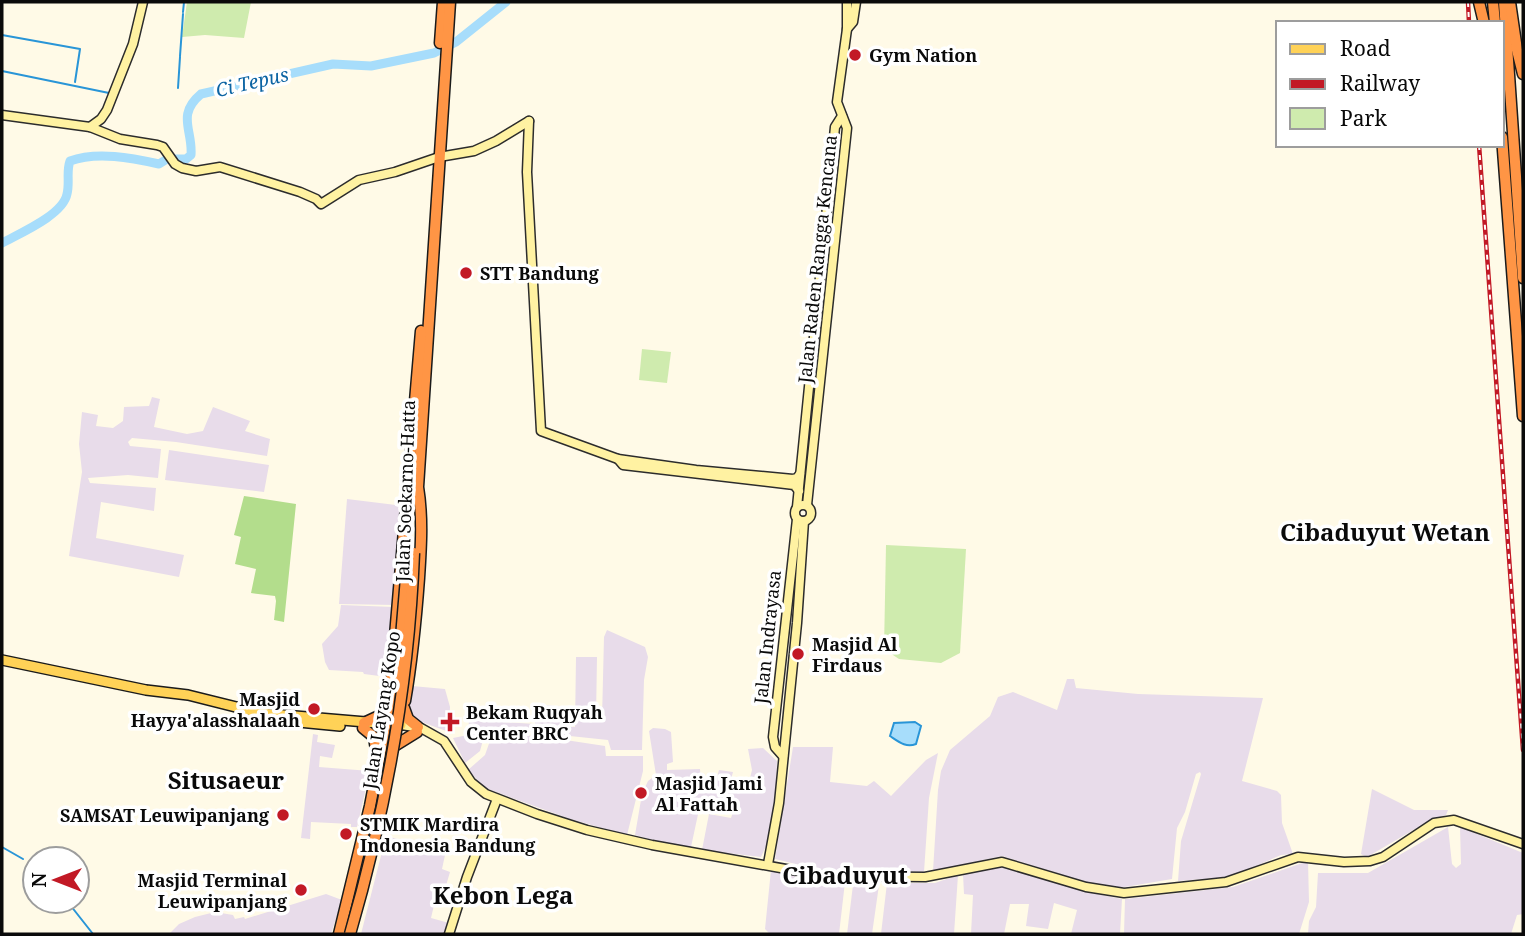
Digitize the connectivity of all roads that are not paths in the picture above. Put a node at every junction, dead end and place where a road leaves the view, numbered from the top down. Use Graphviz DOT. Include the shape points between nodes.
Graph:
graph roads {
  1 [pos="143,2"];
  2 [pos="443,2"];
  3 [pos="450,2"];
  4 [pos="847,2"];
  5 [pos="856,2"];
  6 [pos="1479,2"];
  7 [pos="1493,2"];
  8 [pos="1504,2"];
  9 [pos="1510,2"];
  10 [pos="1484,21"];
  11 [pos="1495,21"];
  12 [pos="847,29"];
  13 [pos="443,40"];
  14 [pos="1523,74"];
  15 [pos="837,102"];
  16 [pos="2,115"];
  17 [pos="842,116"];
  18 [pos="90,127"];
  19 [pos="835,127"];
  20 [pos="1503,147"];
  21 [pos="437,158"];
  22 [pos="1523,278"];
  23 [pos="1523,416"];
  24 [pos="804,439"];
  25 [pos="814,440"];
  26 [pos="696,472"];
  27 [pos="800,474"];
  28 [pos="413,489"];
  29 [pos="799,491"];
  30 [pos="802,506"];
  31 [pos="801,520"];
  32 [pos="394,661"];
  33 [pos="411,662"];
  34 [pos="2,663"];
  35 [pos="389,706"];
  36 [pos="404,708"];
  37 [pos="363,726"];
  38 [pos="385,727"];
  39 [pos="400,728"];
  40 [pos="417,729"];
  41 [pos="397,745"];
  42 [pos="783,756"];
  43 [pos="378,770"];
  44 [pos="497,799"];
  45 [pos="370,809"];
  46 [pos="385,813"];
  47 [pos="1523,844"];
  48 [pos="768,864"];
  49 [pos="339,934"];
  50 [pos="350,934"];
  51 [pos="449,934"];
  1 -- 18 [label="street" via="134,44 107,110"];
  2 -- 13 [label="highway, Jalan Soekarno-Hatta"];
  3 -- 13 [label="highway, Jalan Soekarno-Hatta"];
  4 -- 12 [label="street"];
  5 -- 12 [label="street"];
  6 -- 10 [label="highway"];
  7 -- 11 [label="highway"];
  8 -- 22 [label="highway"];
  9 -- 14 [label="highway"];
  12 -- 15 [label="street"];
  13 -- 21 [label="highway, Jalan Soekarno-Hatta"];
  15 -- 17 [label="street"];
  15 -- 19 [label="street"];
  16 -- 18 [label="street"];
  17 -- 19 [label="street, Jalan Raden Rangga Kencana"];
  17 -- 25 [label="street, Jalan Raden Rangga Kencana" via="847,128"];
  18 -- 21 [label="street" via="120,139 163,147 177,166 191,171 219,167 300,191 321,204 359,180"];
  19 -- 24 [label="street, Jalan Raden Rangga Kencana"];
  20 -- 23 [label="highway"];
  21 -- 26 [label="street" via="482,148 529,121 527,172 541,431 618,459 623,465"];
  21 -- 28 [label="highway, Jalan Soekarno-Hatta"];
  24 -- 25 [label="street"];
  24 -- 27 [label="street, Jalan Raden Rangga Kencana"];
  25 -- 30 [label="street, Jalan Raden Rangga Kencana"];
  26 -- 27 [label="street" via="793,479"];
  26 -- 29 [label="street" via="792,485"];
  27 -- 29 [label="street, Jalan Raden Rangga Kencana"];
  28 -- 32 [label="highway, Jalan Soekarno-Hatta"];
  28 -- 33 [label="highway, Jalan Soekarno-Hatta" via="422,529"];
  28 -- 50 [label="highway, Jalan Layang Kopo, bridge" via="411,554 392,720"];
  29 -- 30 [label="street, Jalan Raden Rangga Kencana"];
  30 -- 31 [label="street" via="794,512"];
  30 -- 31 [label="street" via="811,514"];
  31 -- 42 [label="street, Jalan Indrayasa" via="797,623"];
  31 -- 42 [label="street, Jalan Indrayasa" via="773,737"];
  32 -- 33 [label="highway" via="402,667"];
  32 -- 35 [label="highway, Jalan Soekarno-Hatta"];
  33 -- 36 [label="highway, Jalan Soekarno-Hatta"];
  34 -- 37 [label="main road" via="265,720"];
  35 -- 37 [label="highway"];
  35 -- 38 [label="highway, Jalan Soekarno-Hatta"];
  36 -- 39 [label="highway, Jalan Soekarno-Hatta"];
  36 -- 40 [label="highway"];
  37 -- 38 [label="main road"];
  37 -- 43 [label="highway" via="375,741"];
  38 -- 39 [label="main road"];
  38 -- 43 [label="highway, Jalan Soekarno-Hatta"];
  39 -- 40 [label="street"];
  39 -- 41 [label="highway, Jalan Soekarno-Hatta"];
  40 -- 41 [label="highway"];
  40 -- 44 [label="street" via="446,743 474,785"];
  41 -- 46 [label="highway, Jalan Soekarno-Hatta"];
  42 -- 48 [label="street, Jalan Indrayasa"];
  43 -- 45 [label="highway, Jalan Soekarno-Hatta"];
  44 -- 48 [label="street" via="620,838"];
  44 -- 51 [label="street"];
  45 -- 46 [label="highway" via="378,803"];
  45 -- 49 [label="highway, Jalan Soekarno-Hatta"];
  46 -- 50 [label="highway, Jalan Soekarno-Hatta"];
  47 -- 48 [label="street" via="1445,820 1374,860 1298,857 1226,882 1124,893 1086,887 1002,862 901,877 825,876"];
}
